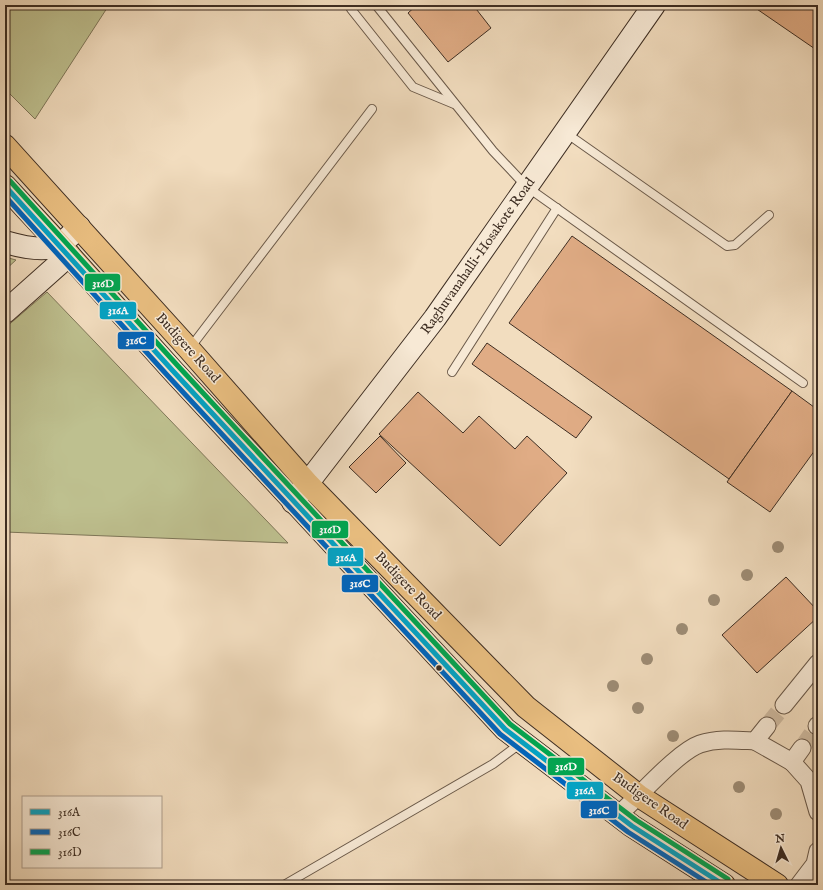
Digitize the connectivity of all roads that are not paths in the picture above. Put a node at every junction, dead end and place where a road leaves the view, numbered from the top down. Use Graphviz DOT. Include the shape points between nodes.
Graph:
graph roads {
  1 [pos="376,5"];
  2 [pos="654,5"];
  3 [pos="350,9"];
  4 [pos="455,104"];
  5 [pos="372,109"];
  6 [pos="565,133"];
  7 [pos="5,146"];
  8 [pos="5,186"];
  9 [pos="527,187"];
  10 [pos="557,208"];
  11 [pos="769,215"];
  12 [pos="79,227"];
  13 [pos="5,242"];
  14 [pos="64,250"];
  15 [pos="5,312"];
  16 [pos="189,349"];
  17 [pos="452,372"];
  18 [pos="802,383"];
  19 [pos="308,484"];
  20 [pos="294,502"];
  21 [pos="818,663"];
  22 [pos="784,705"];
  23 [pos="767,726"];
  24 [pos="755,741"];
  25 [pos="521,743"];
  26 [pos="639,796"];
  27 [pos="818,812"];
  28 [pos="618,815"];
  29 [pos="818,851"];
  30 [pos="284,885"];
  31 [pos="724,885"];
  32 [pos="777,885"];
  33 [pos="799,885"];
  1 -- 4 [label="lane"];
  2 -- 6 [label="main road, Raghuvanahalli-Hosakote Road"];
  3 -- 4 [label="lane" via="413,87"];
  4 -- 9 [label="lane" via="493,151"];
  5 -- 16 [label="lane"];
  6 -- 9 [label="main road, Raghuvanahalli-Hosakote Road"];
  6 -- 11 [label="lane" via="727,246 735,245"];
  7 -- 12 [label="main road, Budigere Road"];
  8 -- 14 [label="main road, Budigere Road"];
  9 -- 10 [label="lane"];
  9 -- 19 [label="main road, Raghuvanahalli-Hosakote Road" via="436,318"];
  10 -- 17 [label="lane"];
  10 -- 18 [label="lane"];
  12 -- 14 [label="main road"];
  12 -- 16 [label="main road, Budigere Road"];
  13 -- 14 [label="main road" via="22,247"];
  14 -- 15 [label="main road"];
  14 -- 20 [label="main road, Budigere Road"];
  16 -- 19 [label="main road, Budigere Road"];
  19 -- 20 [label="main road, Raghuvanahalli-Hosakote Road"];
  19 -- 26 [label="main road, Budigere Road" via="526,707"];
  20 -- 25 [label="main road, Budigere Road" via="505,729"];
  21 -- 22 [label="street"];
  23 -- 24 [label="street"];
  24 -- 26 [label="street" via="722,739 698,744 672,763"];
  24 -- 27 [label="street" via="797,755 809,781"];
  25 -- 28 [label="main road, Budigere Road"];
  25 -- 30 [label="lane" via="493,764"];
  26 -- 28 [label="street"];
  26 -- 32 [label="main road, Budigere Road"];
  28 -- 31 [label="main road, Budigere Road"];
  29 -- 33 [label="street" via="815,864"];
}
